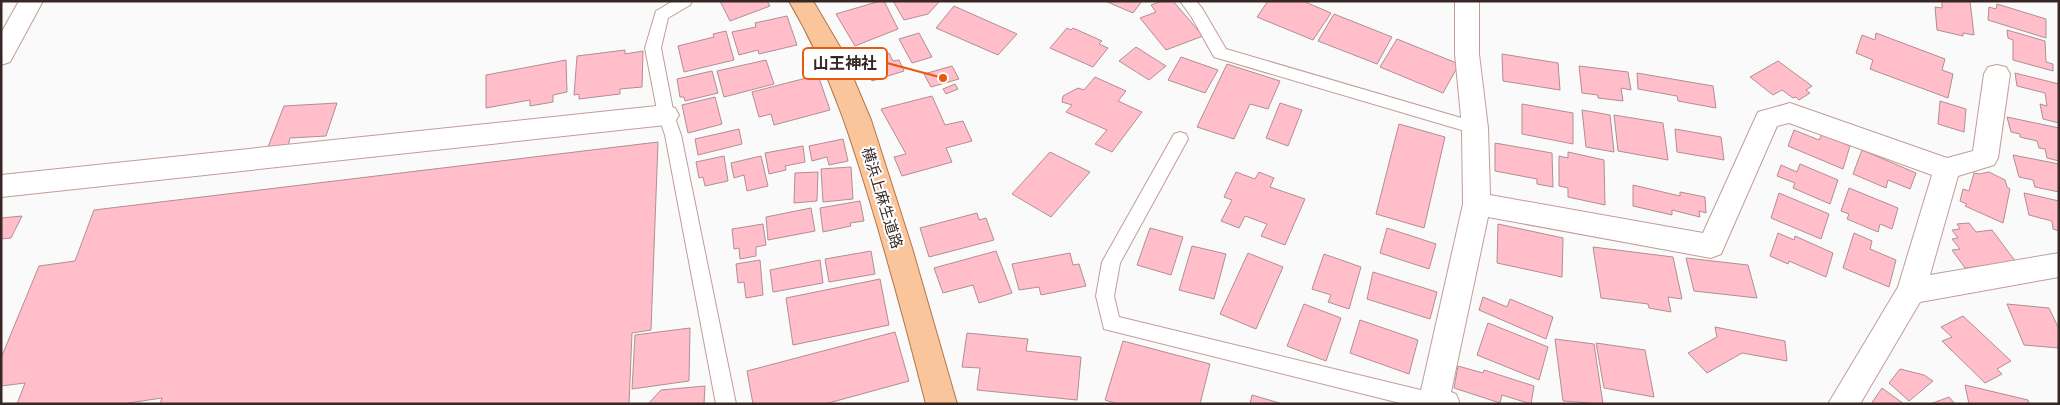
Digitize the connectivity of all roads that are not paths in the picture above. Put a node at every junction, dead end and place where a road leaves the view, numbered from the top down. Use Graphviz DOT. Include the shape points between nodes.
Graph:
graph roads {
  1 [pos="31,1"];
  2 [pos="685,1"];
  3 [pos="801,1"];
  4 [pos="1187,1"];
  5 [pos="1467,1"];
  6 [pos="662,8"];
  7 [pos="1,56"];
  8 [pos="1997,74"];
  9 [pos="666,115"];
  10 [pos="1475,128"];
  11 [pos="1180,139"];
  12 [pos="1947,169"];
  13 [pos="1,186"];
  14 [pos="1477,204"];
  15 [pos="2059,265"];
  16 [pos="1912,291"];
  17 [pos="1439,403"];
  18 [pos="726,404"];
  19 [pos="942,404"];
  20 [pos="1843,404"];
  1 -- 7 [label="street"];
  2 -- 6 [label="lane"];
  3 -- 19 [label="main road, 横浜上麻生道路" via="815,22 852,101"];
  4 -- 10 [label="lane" via="1197,12 1220,53"];
  5 -- 10 [label="street" via="1466,54"];
  6 -- 9 [label="lane" via="653,48"];
  8 -- 12 [label="street" via="1985,158"];
  9 -- 13 [label="street"];
  9 -- 18 [label="lane" via="673,135"];
  10 -- 14 [label="street"];
  11 -- 17 [label="lane" via="1111,262 1105,296 1111,323"];
  12 -- 14 [label="street" via="1790,113 1767,119 1710,246"];
  12 -- 16 [label="street"];
  14 -- 17 [label="street"];
  15 -- 16 [label="street"];
  16 -- 20 [label="street"];
}
